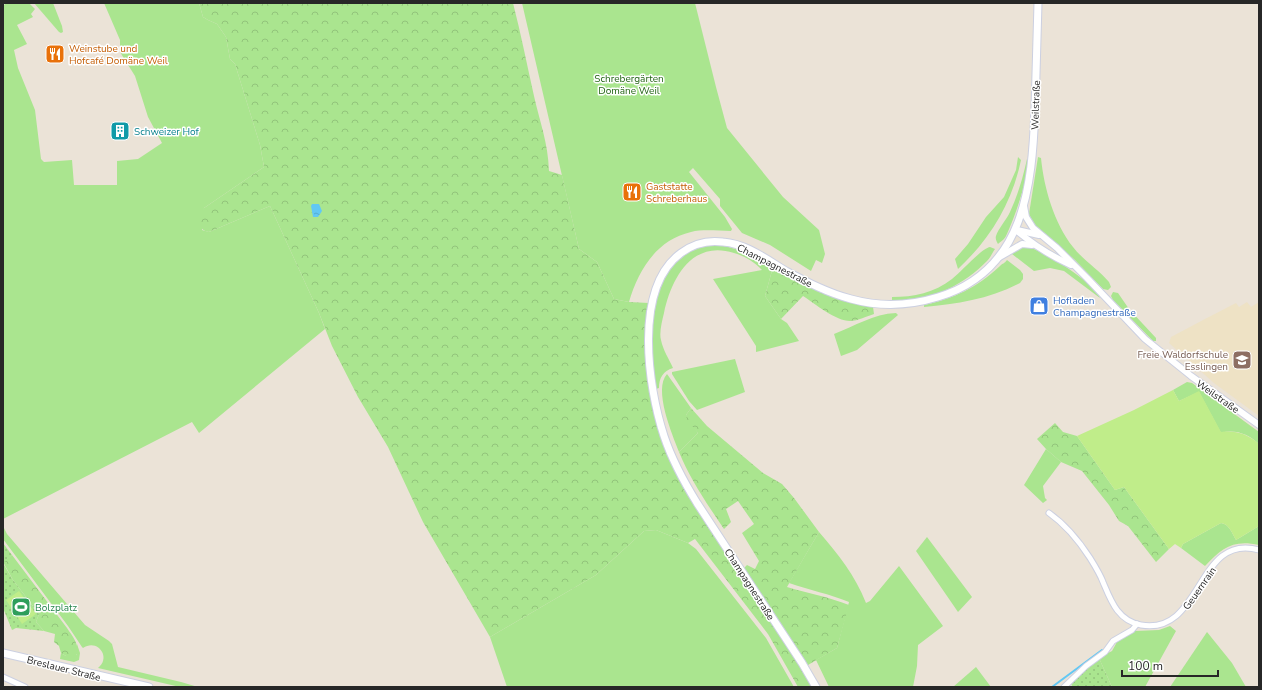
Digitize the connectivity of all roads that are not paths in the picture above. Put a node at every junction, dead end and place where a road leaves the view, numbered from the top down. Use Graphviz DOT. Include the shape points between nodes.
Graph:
graph roads {
  1 [pos="1038,3"];
  2 [pos="1024,206"];
  3 [pos="1016,230"];
  4 [pos="1041,235"];
  5 [pos="1036,245"];
  6 [pos="998,258"];
  7 [pos="1074,266"];
  8 [pos="1259,425"];
  9 [pos="1049,513"];
  10 [pos="1259,550"];
  11 [pos="1137,624"];
  12 [pos="3,653"];
  13 [pos="3,677"];
  14 [pos="25,687"];
  15 [pos="149,687"];
  16 [pos="816,687"];
  17 [pos="1064,687"];
  1 -- 2 [label="main road, Weilstraße" via="1033,155"];
  2 -- 3 [label="main road, Weilstraße"];
  2 -- 4 [label="street, Weilstraße" via="1028,221"];
  3 -- 4 [label="street"];
  3 -- 5 [label="street, Weilstraße"];
  3 -- 6 [label="main road, Champagnestraße"];
  4 -- 7 [label="street, Weilstraße"];
  5 -- 6 [label="street" via="1024,244"];
  5 -- 7 [label="street, Weilstraße"];
  6 -- 16 [label="main road, Champagnestraße" via="978,277 954,291 926,301 899,304 861,302 834,294 744,247 721,242 699,244 684,251 667,266 658,284 651,317 651,376 656,409 669,450 688,488"];
  7 -- 8 [label="street, Weilstraße" via="1154,347"];
  9 -- 11 [label="street, Geuernrain" via="1065,526 1086,551 1116,610"];
  10 -- 11 [label="street, Geuernrain" via="1240,548 1224,555 1207,573 1184,610 1172,620 1154,626"];
  11 -- 17 [label="street" via="1132,630 1113,641 1105,652"];
  12 -- 15 [label="main road, Breslauer Straße"];
  13 -- 14 [label="street"];
}
